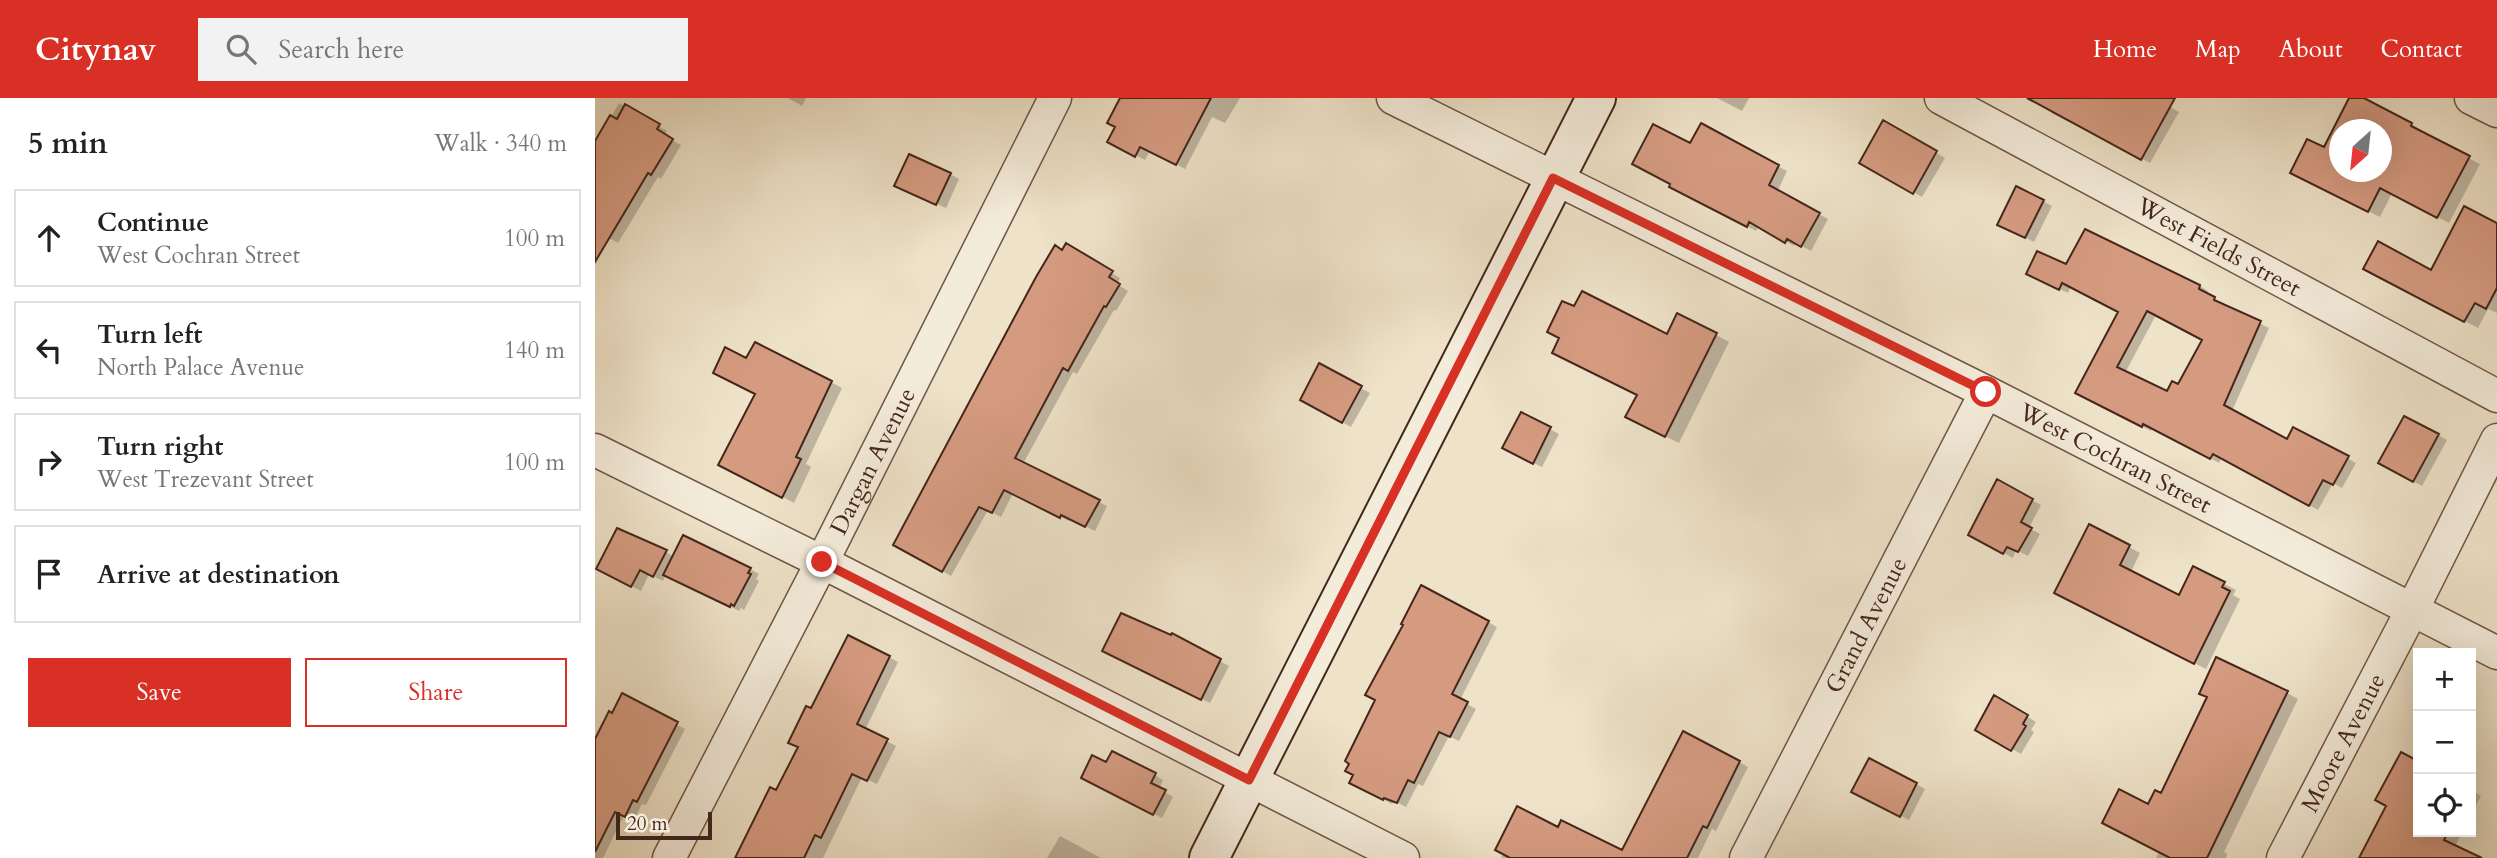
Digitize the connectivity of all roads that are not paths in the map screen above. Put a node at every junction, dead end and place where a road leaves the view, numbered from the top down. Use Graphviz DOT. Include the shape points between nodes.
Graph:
graph roads {
  1 [pos="1055,98"];
  2 [pos="1393,98"];
  3 [pos="1595,98"];
  4 [pos="1941,98"];
  5 [pos="2471,98"];
  6 [pos="2497,111"];
  7 [pos="1553,178"];
  8 [pos="1986,392"];
  9 [pos="2497,396"];
  10 [pos="2497,440"];
  11 [pos="595,450"];
  12 [pos="822,562"];
  13 [pos="2412,610"];
  14 [pos="2497,653"];
  15 [pos="1249,780"];
  16 [pos="669,858"];
  17 [pos="1209,858"];
  18 [pos="1403,858"];
  19 [pos="1747,858"];
  20 [pos="2283,858"];
  1 -- 12 [label="street, Dargan Avenue"];
  2 -- 7 [label="street, West Cochran Street"];
  3 -- 7 [label="street"];
  4 -- 9 [label="street, West Fields Street"];
  5 -- 6 [label="street"];
  7 -- 8 [label="street, West Cochran Street"];
  7 -- 15 [label="street"];
  8 -- 13 [label="street, West Cochran Street"];
  8 -- 19 [label="street, Grand Avenue"];
  10 -- 13 [label="street, Moore Avenue"];
  11 -- 12 [label="street"];
  12 -- 15 [label="street"];
  12 -- 16 [label="street, Dargan Avenue"];
  13 -- 14 [label="street, West Cochran Street"];
  13 -- 20 [label="street, Moore Avenue"];
  15 -- 17 [label="street"];
  15 -- 18 [label="street"];
}
